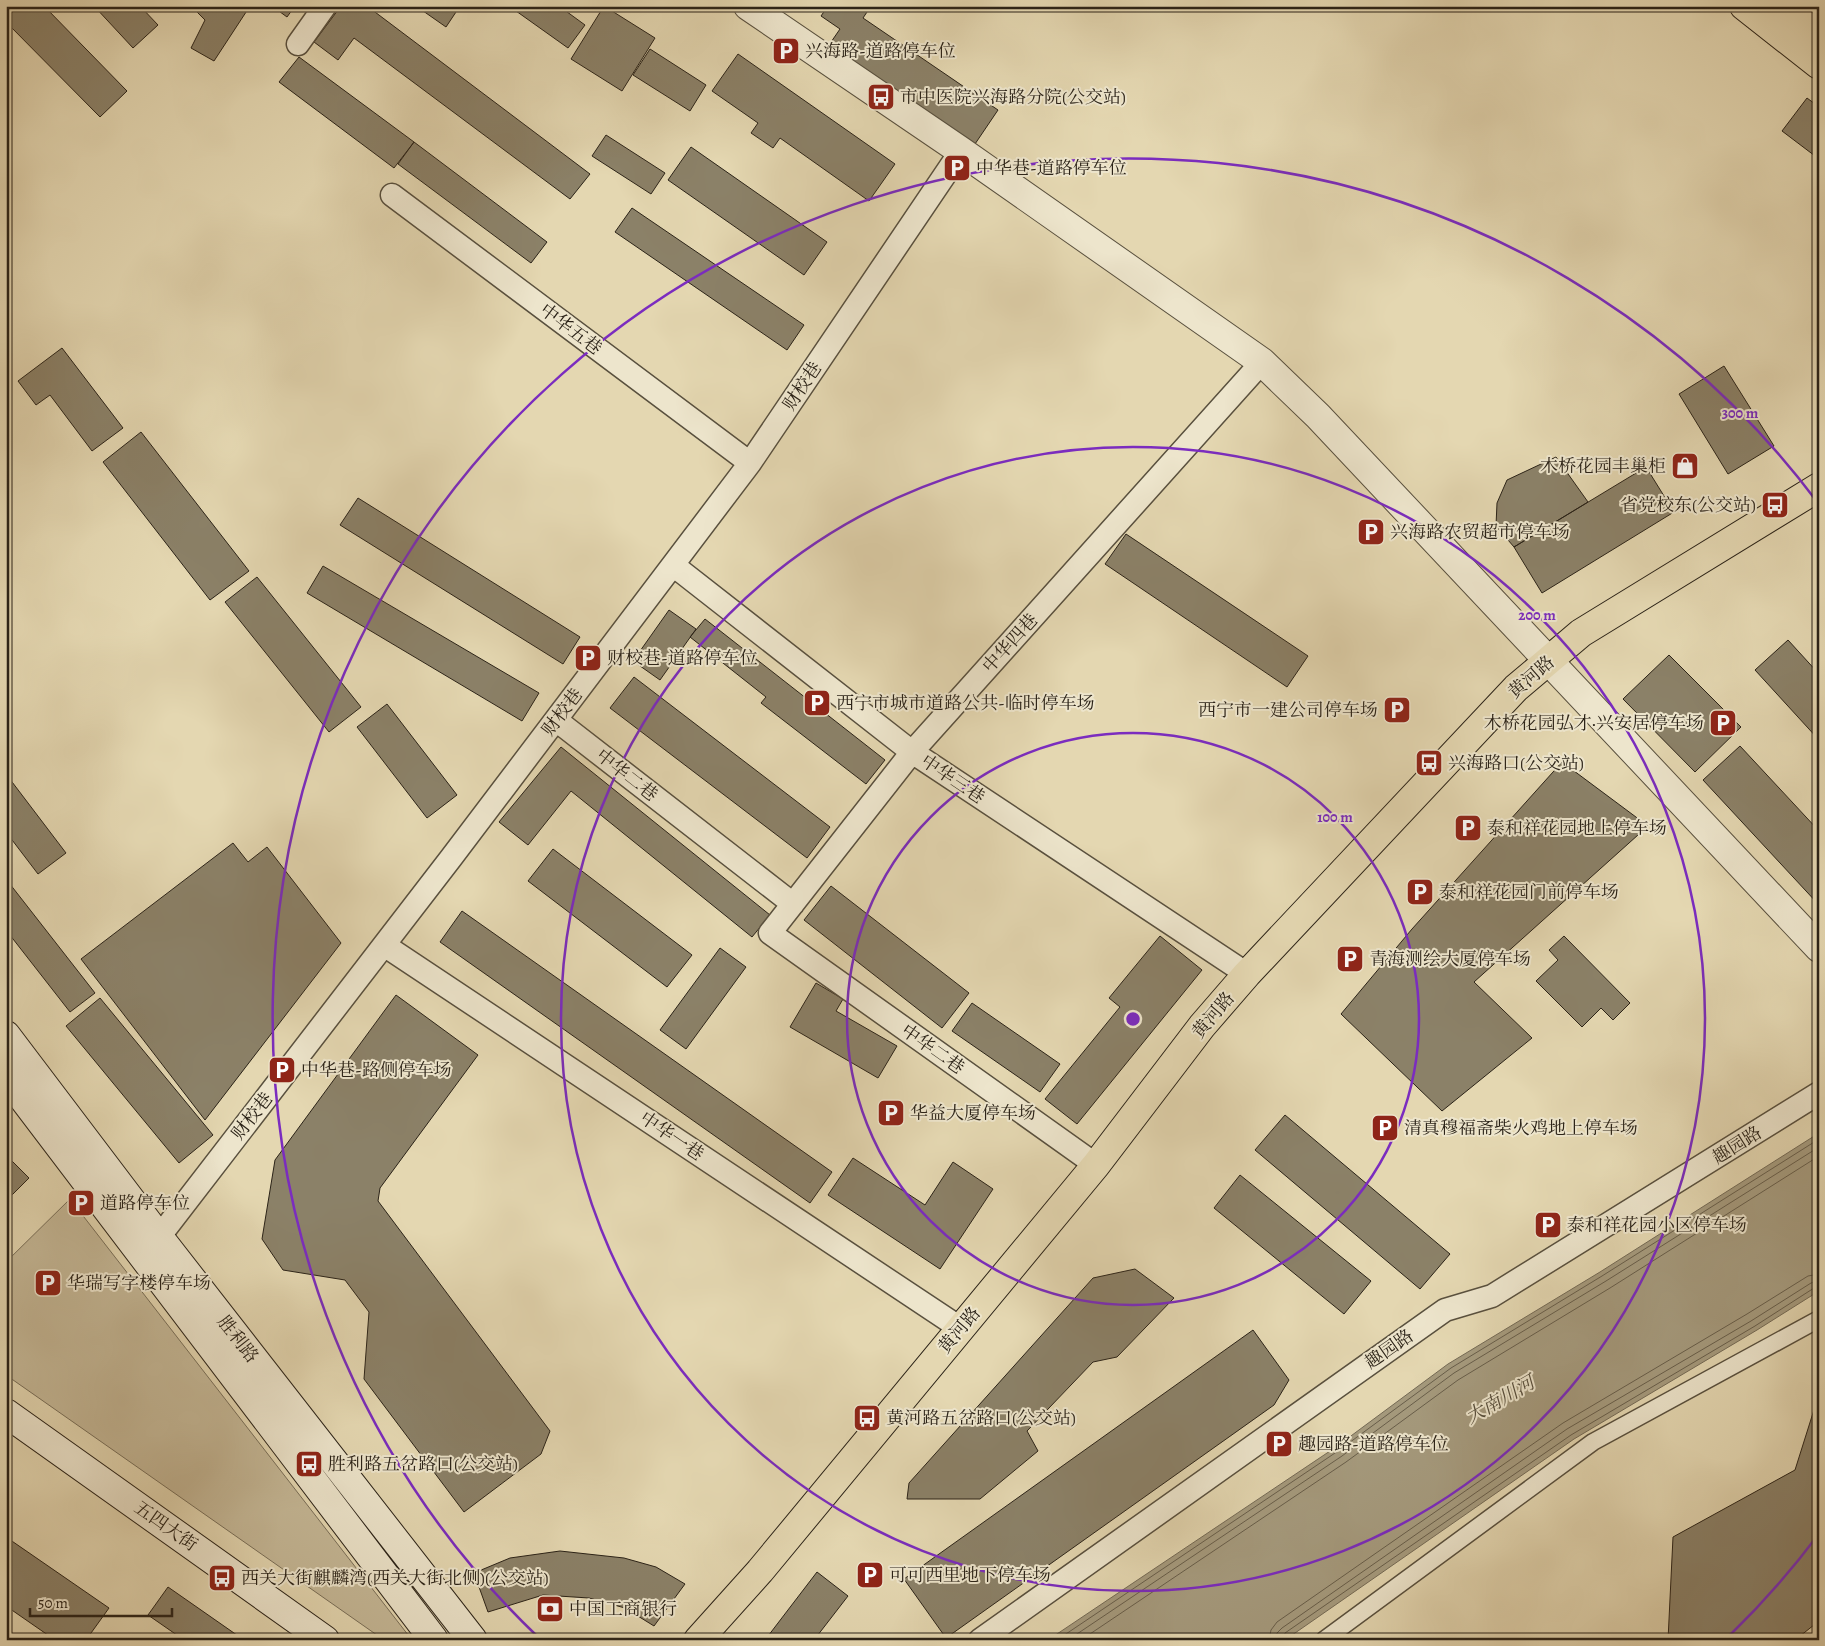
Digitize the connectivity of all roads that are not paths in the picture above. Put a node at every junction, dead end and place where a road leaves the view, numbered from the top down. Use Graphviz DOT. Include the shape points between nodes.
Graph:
graph roads {
  1 [pos="325,6"];
  2 [pos="748,6"];
  3 [pos="1744,6"];
  4 [pos="1780,6"];
  5 [pos="1819,36"];
  6 [pos="298,44"];
  7 [pos="1819,65"];
  8 [pos="961,151"];
  9 [pos="392,196"];
  10 [pos="1262,362"];
  11 [pos="750,463"];
  12 [pos="1819,488"];
  13 [pos="673,565"];
  14 [pos="1548,662"];
  15 [pos="556,720"];
  16 [pos="912,752"];
  17 [pos="793,904"];
  18 [pos="770,933"];
  19 [pos="384,945"];
  20 [pos="1819,948"];
  21 [pos="1247,974"];
  22 [pos="6,1035"];
  23 [pos="6,1076"];
  24 [pos="1819,1093"];
  25 [pos="1096,1166"];
  26 [pos="151,1248"];
  27 [pos="1819,1319"];
  28 [pos="960,1328"];
  29 [pos="6,1412"];
  30 [pos="325,1640"];
  31 [pos="434,1640"];
  32 [pos="473,1640"];
  33 [pos="698,1640"];
  34 [pos="980,1640"];
  35 [pos="1324,1640"];
  1 -- 6 [label="street"];
  2 -- 8 [label="main road"];
  3 -- 7 [label="main road"];
  4 -- 5 [label="main road"];
  8 -- 10 [label="main road"];
  8 -- 11 [label="street, 财校巷"];
  9 -- 11 [label="street, 中华五巷"];
  10 -- 14 [label="main road" via="1318,416"];
  10 -- 16 [label="street, 中华四巷"];
  11 -- 13 [label="street, 财校巷"];
  12 -- 14 [label="main road, 黄河路" via="1581,633"];
  13 -- 15 [label="street, 财校巷"];
  13 -- 16 [label="street, 中华三巷"];
  14 -- 20 [label="main road"];
  14 -- 21 [label="main road, 黄河路" via="1516,688"];
  15 -- 17 [label="street, 中华二巷"];
  15 -- 19 [label="street, 财校巷"];
  16 -- 17 [label="street, 中华四巷"];
  16 -- 21 [label="street, 中华三巷"];
  17 -- 18 [label="street, 中华四巷"];
  18 -- 25 [label="street, 中华二巷"];
  19 -- 26 [label="street, 财校巷"];
  19 -- 28 [label="street, 中华一巷"];
  21 -- 25 [label="main road, 黄河路" via="1202,1026"];
  22 -- 26 [label="main road, 胜利路"];
  23 -- 26 [label="main road, 胜利路"];
  24 -- 34 [label="street, 趣园路" via="1492,1296 1445,1310"];
  25 -- 28 [label="main road, 黄河路"];
  26 -- 31 [label="main road, 胜利路"];
  26 -- 32 [label="main road, 胜利路"];
  27 -- 35 [label="street" via="1593,1442"];
  28 -- 33 [label="main road, 黄河路"];
  29 -- 30 [label="main road, 五四大街"];
}
